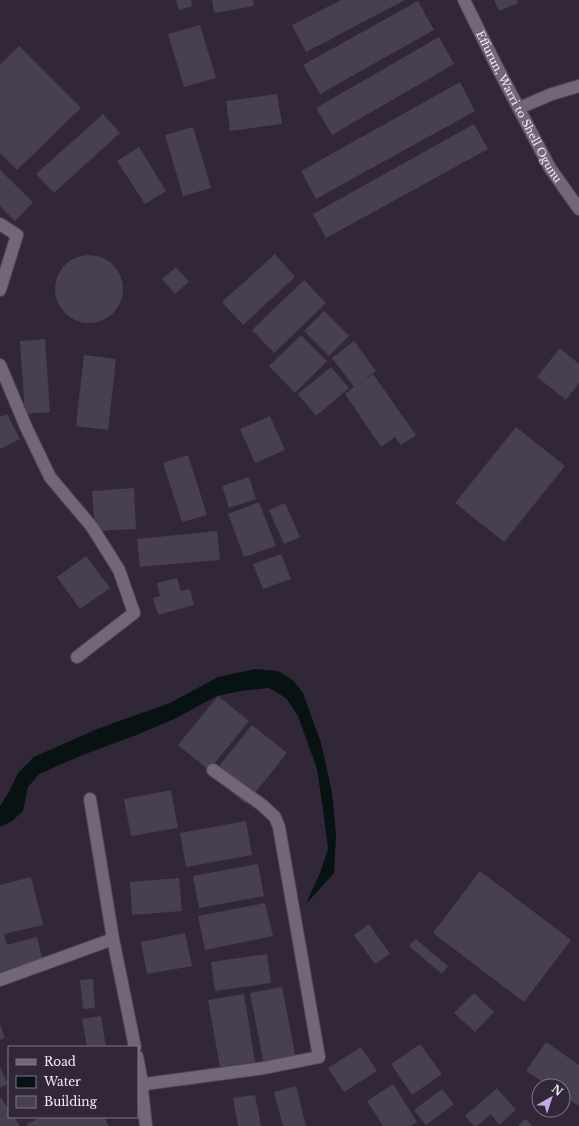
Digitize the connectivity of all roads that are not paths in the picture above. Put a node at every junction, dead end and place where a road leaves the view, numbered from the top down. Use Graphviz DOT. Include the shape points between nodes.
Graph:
graph roads {
  1 [pos="464,0"];
  2 [pos="579,86"];
  3 [pos="518,108"];
  4 [pos="579,209"];
  5 [pos="0,224"];
  6 [pos="0,290"];
  7 [pos="0,365"];
  8 [pos="77,657"];
  9 [pos="213,770"];
  10 [pos="90,799"];
  11 [pos="113,939"];
  12 [pos="0,980"];
  13 [pos="135,1046"];
  14 [pos="138,1061"];
  15 [pos="143,1088"];
  16 [pos="146,1126"];
  1 -- 3 [label="street, Effurun, Warri to Shell Ogunu"];
  2 -- 3 [label="street"];
  3 -- 4 [label="street, Effurun, Warri to Shell Ogunu" via="550,168"];
  5 -- 6 [label="street" via="17,235"];
  7 -- 8 [label="street" via="50,477 92,528 119,570 134,613"];
  9 -- 15 [label="street" via="266,809 275,817 279,827 319,1057 264,1068 146,1084"];
  10 -- 11 [label="street"];
  11 -- 12 [label="street"];
  11 -- 13 [label="street"];
  14 -- 15 [label="street"];
  15 -- 16 [label="street"];
}
